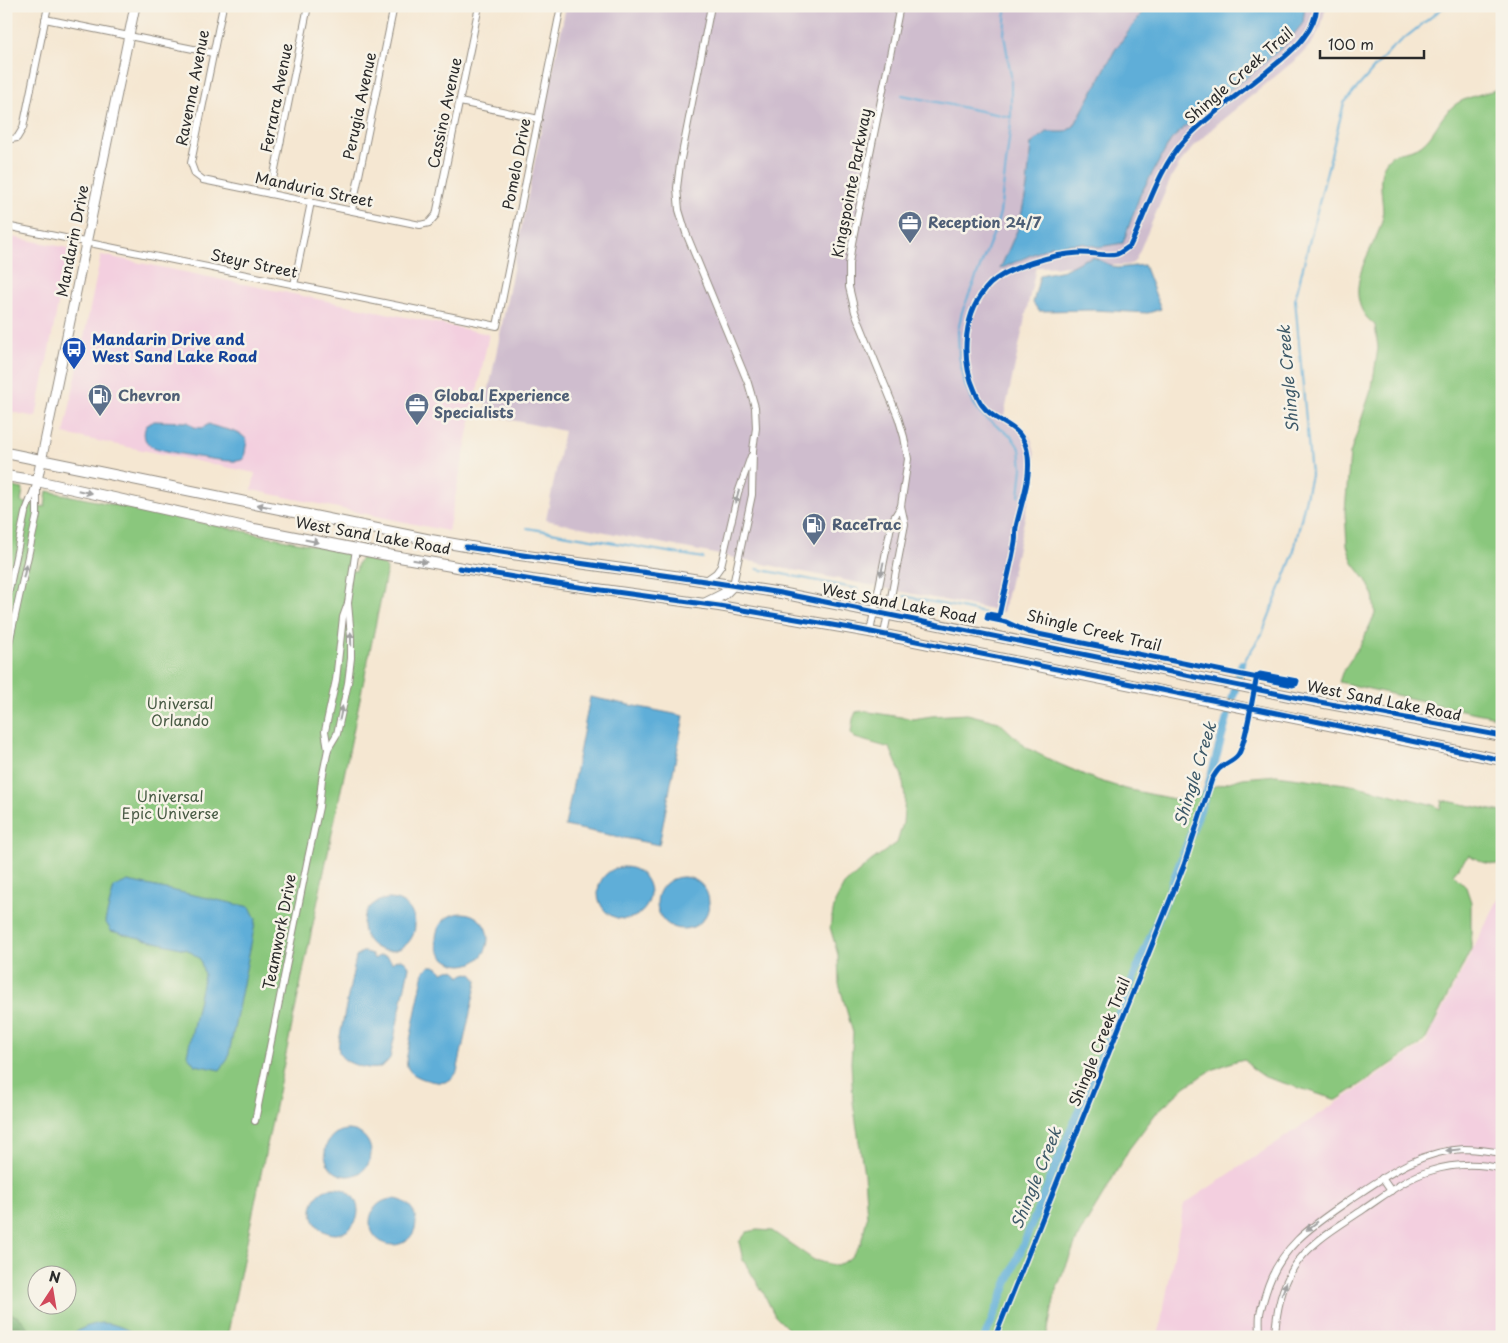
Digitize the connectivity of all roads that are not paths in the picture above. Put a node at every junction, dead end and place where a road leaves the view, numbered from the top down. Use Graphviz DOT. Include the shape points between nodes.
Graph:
graph roads {
  1 [pos="48,6"];
  2 [pos="135,6"];
  3 [pos="222,6"];
  4 [pos="308,6"];
  5 [pos="394,6"];
  6 [pos="479,6"];
  7 [pos="561,6"];
  8 [pos="712,6"];
  9 [pos="900,6"];
  10 [pos="45,19"];
  11 [pos="129,36"];
  12 [pos="213,53"];
  13 [pos="460,102"];
  14 [pos="539,119"];
  15 [pos="6,140"];
  16 [pos="195,174"];
  17 [pos="270,194"];
  18 [pos="310,202"];
  19 [pos="352,210"];
  20 [pos="429,223"];
  21 [pos="6,226"];
  22 [pos="87,243"];
  23 [pos="294,285"];
  24 [pos="497,326"];
  25 [pos="753,450"];
  26 [pos="6,453"];
  27 [pos="42,460"];
  28 [pos="6,476"];
  29 [pos="37,481"];
  30 [pos="901,506"];
  31 [pos="356,549"];
  32 [pos="886,550"];
  33 [pos="900,553"];
  34 [pos="706,580"];
  35 [pos="733,585"];
  36 [pos="348,603"];
  37 [pos="703,604"];
  38 [pos="6,605"];
  39 [pos="874,611"];
  40 [pos="887,614"];
  41 [pos="870,632"];
  42 [pos="884,634"];
  43 [pos="6,657"];
  44 [pos="1502,736"];
  45 [pos="328,749"];
  46 [pos="1502,760"];
  47 [pos="255,1121"];
  48 [pos="1502,1153"];
  49 [pos="1502,1170"];
  50 [pos="1382,1178"];
  51 [pos="1391,1191"];
  52 [pos="1260,1337"];
  53 [pos="1275,1337"];
  1 -- 10 [label="street"];
  2 -- 11 [label="street, Mandarin Drive"];
  3 -- 12 [label="street, Ravenna Avenue"];
  4 -- 17 [label="street, Ferrara Avenue"];
  5 -- 19 [label="street, Perugia Avenue"];
  6 -- 13 [label="street, Cassino Avenue"];
  7 -- 14 [label="street, Pomelo Drive"];
  8 -- 25 [label="street" via="680,164 679,210 748,383 755,407"];
  9 -- 30 [label="street, Kingspointe Parkway" via="852,243 849,287 855,312 904,437 908,459"];
  10 -- 11 [label="street"];
  10 -- 15 [label="street" via="23,128 18,138"];
  11 -- 12 [label="street"];
  11 -- 22 [label="street, Mandarin Drive"];
  12 -- 16 [label="street, Ravenna Avenue" via="191,163"];
  13 -- 14 [label="street"];
  13 -- 20 [label="street, Cassino Avenue" via="436,215"];
  14 -- 24 [label="street, Pomelo Drive"];
  16 -- 17 [label="street, Manduria Street" via="203,180"];
  17 -- 18 [label="street, Manduria Street"];
  18 -- 19 [label="street, Manduria Street"];
  18 -- 23 [label="street"];
  19 -- 20 [label="street, Manduria Street" via="420,225"];
  21 -- 22 [label="street, Steyr Street"];
  22 -- 23 [label="street, Steyr Street"];
  22 -- 27 [label="street, Mandarin Drive"];
  23 -- 24 [label="street, Steyr Street"];
  25 -- 34 [label="street, one-way" via="738,493 721,566"];
  25 -- 35 [label="street" via="752,495"];
  26 -- 27 [label="main road, West Sand Lake Road"];
  27 -- 29 [label="street, Mandarin Drive"];
  34 -- 27 [label="main road, West Sand Lake Road, one-way" via="439,542"];
  28 -- 29 [label="main road, West Sand Lake Road"];
  29 -- 31 [label="main road, West Sand Lake Road, one-way"];
  29 -- 38 [label="street" via="25,513"];
  43 -- 29 [label="street, one-way" via="37,516"];
  30 -- 32 [label="street, Kingspointe Parkway" via="892,521"];
  30 -- 33 [label="street, Kingspointe Parkway" via="904,524"];
  31 -- 36 [label="street, Teamwork Drive"];
  31 -- 37 [label="main road, West Sand Lake Road, one-way" via="544,582"];
  32 -- 33 [label="street"];
  32 -- 39 [label="street, Kingspointe Parkway, one-way"];
  33 -- 40 [label="street, Kingspointe Parkway"];
  34 -- 35 [label="main road, West Sand Lake Road"];
  35 -- 37 [label="main road" via="724,594"];
  35 -- 39 [label="main road, West Sand Lake Road"];
  36 -- 45 [label="street, Teamwork Drive" via="325,731"];
  45 -- 36 [label="street, Teamwork Drive, one-way" via="337,734 348,683 351,658"];
  37 -- 41 [label="main road, West Sand Lake Road"];
  39 -- 40 [label="main road, West Sand Lake Road"];
  39 -- 41 [label="street, Kingspointe Parkway"];
  40 -- 42 [label="street, Kingspointe Parkway"];
  40 -- 44 [label="main road, West Sand Lake Road"];
  41 -- 42 [label="main road, West Sand Lake Road"];
  42 -- 46 [label="main road, West Sand Lake Road"];
  45 -- 47 [label="street, Teamwork Drive"];
  48 -- 50 [label="street, one-way" via="1465,1149 1445,1151 1424,1156"];
  49 -- 51 [label="street" via="1448,1166 1408,1180"];
  50 -- 51 [label="street"];
  50 -- 52 [label="street, one-way" via="1314,1224 1281,1258 1269,1280 1260,1313"];
  53 -- 51 [label="street, one-way" via="1278,1304 1294,1266 1324,1236"];
}
